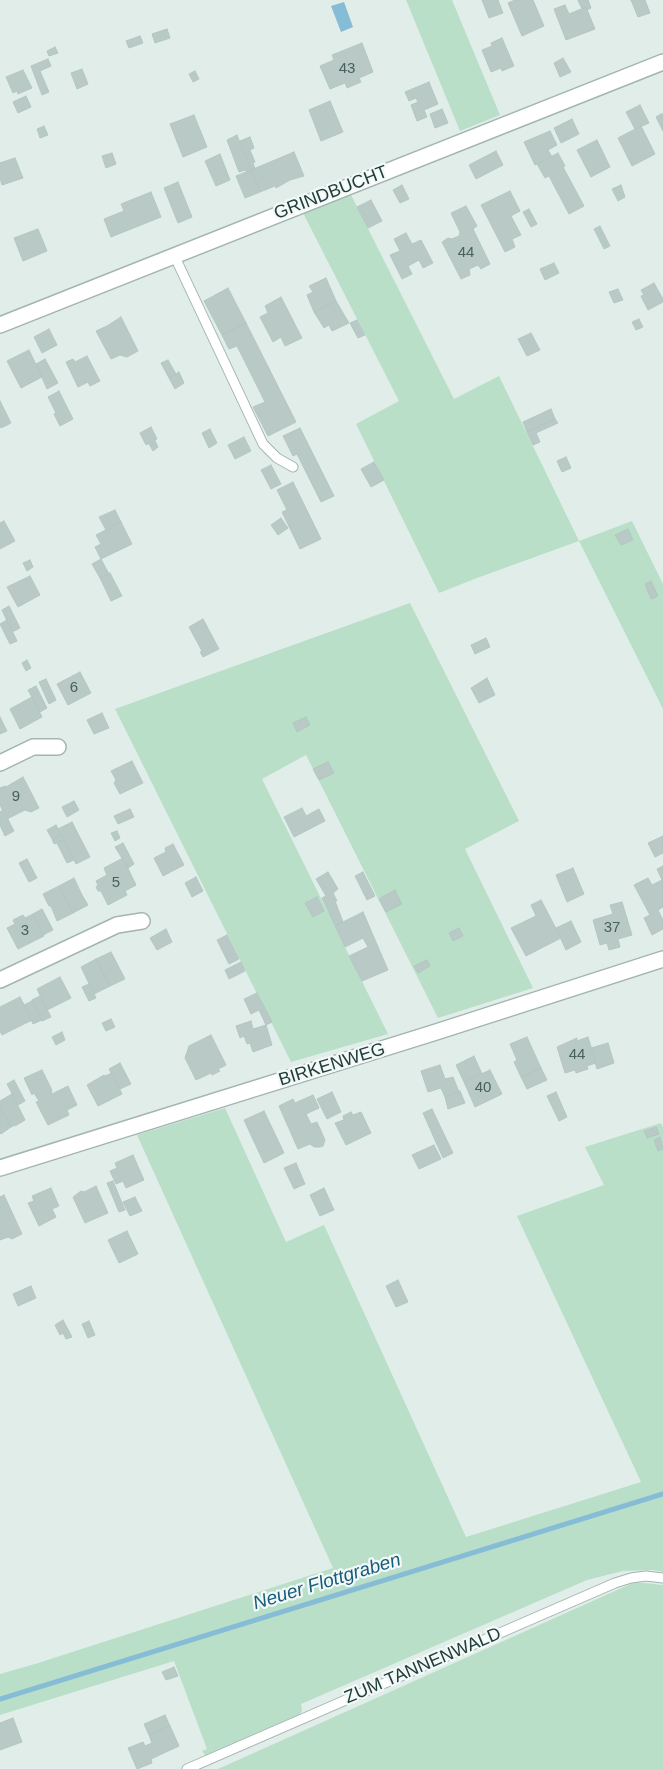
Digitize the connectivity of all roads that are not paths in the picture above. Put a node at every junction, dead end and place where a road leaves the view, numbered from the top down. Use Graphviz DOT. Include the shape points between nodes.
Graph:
graph roads {
  1 [pos="663,62"];
  2 [pos="174,255"];
  3 [pos="0,325"];
  4 [pos="293,467"];
  5 [pos="58,747"];
  6 [pos="0,763"];
  7 [pos="142,921"];
  8 [pos="663,959"];
  9 [pos="0,980"];
  10 [pos="0,1168"];
  11 [pos="663,1578"];
  12 [pos="187,1769"];
  1 -- 2 [label="street, GRINDBUCHT"];
  2 -- 3 [label="street, GRINDBUCHT"];
  2 -- 4 [label="lane" via="263,444 277,458"];
  5 -- 6 [label="street" via="34,747"];
  7 -- 9 [label="street" via="117,925"];
  8 -- 10 [label="street, BIRKENWEG"];
  11 -- 12 [label="lane, ZUM TANNENWALD" via="646,1576 615,1583"];
}
